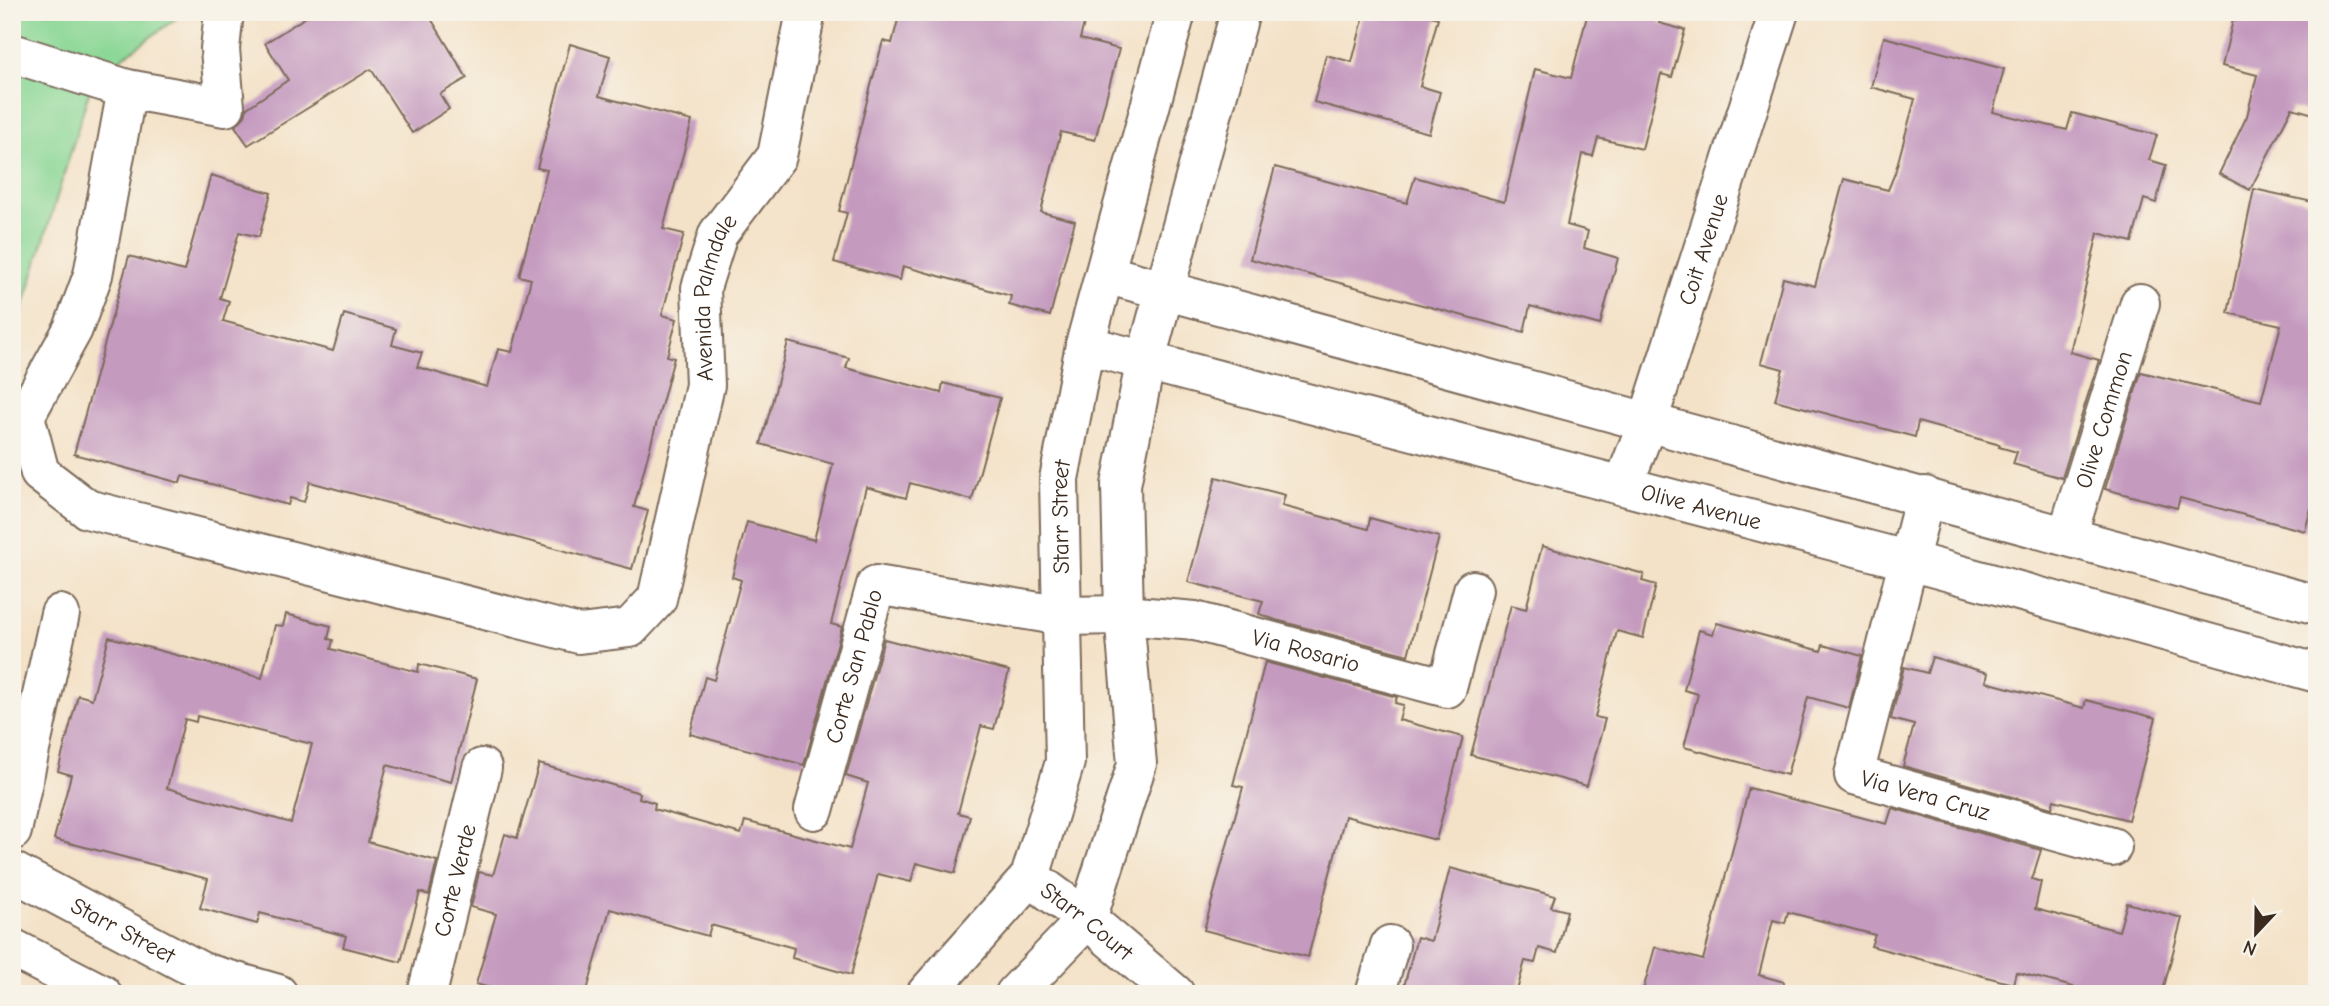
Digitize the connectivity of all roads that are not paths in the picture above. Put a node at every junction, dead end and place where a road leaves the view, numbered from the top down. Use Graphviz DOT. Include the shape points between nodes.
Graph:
graph roads {
  1 [pos="224,12"];
  2 [pos="806,12"];
  3 [pos="1176,12"];
  4 [pos="1240,12"];
  5 [pos="1779,12"];
  6 [pos="12,53"];
  7 [pos="127,89"];
  8 [pos="1105,274"];
  9 [pos="1164,291"];
  10 [pos="2140,303"];
  11 [pos="1085,345"];
  12 [pos="1146,359"];
  13 [pos="1648,421"];
  14 [pos="1623,485"];
  15 [pos="1924,496"];
  16 [pos="2067,536"];
  17 [pos="1906,560"];
  18 [pos="1473,590"];
  19 [pos="2317,604"];
  20 [pos="60,614"];
  21 [pos="1063,615"];
  22 [pos="1124,615"];
  23 [pos="2317,673"];
  24 [pos="482,768"];
  25 [pos="814,810"];
  26 [pos="12,831"];
  27 [pos="2112,847"];
  28 [pos="12,871"];
  29 [pos="1030,877"];
  30 [pos="1087,919"];
  31 [pos="1390,945"];
  32 [pos="12,948"];
  33 [pos="102,994"];
  34 [pos="278,994"];
  35 [pos="427,994"];
  36 [pos="926,994"];
  37 [pos="1015,994"];
  38 [pos="1175,994"];
  39 [pos="1375,994"];
  1 -- 7 [label="street" via="220,48 225,107"];
  2 -- 7 [label="street, Avenida Palmdale" via="777,156 718,234 701,288 705,385 657,599 630,628 579,634 87,509 40,473 25,416 73,330 93,275"];
  3 -- 8 [label="street, Starr Street"];
  4 -- 9 [label="street"];
  5 -- 13 [label="street, Coit Avenue"];
  6 -- 7 [label="street"];
  8 -- 9 [label="street"];
  8 -- 11 [label="street, Starr Street"];
  9 -- 12 [label="street"];
  9 -- 13 [label="street"];
  10 -- 16 [label="street, Olive Common"];
  11 -- 12 [label="street, Olive Avenue"];
  11 -- 21 [label="street, Starr Street" via="1059,479"];
  12 -- 14 [label="street, Olive Avenue"];
  12 -- 22 [label="street" via="1121,485"];
  13 -- 14 [label="street, Coit Avenue"];
  13 -- 15 [label="street"];
  14 -- 17 [label="street, Olive Avenue"];
  15 -- 16 [label="street"];
  15 -- 17 [label="street, Via Vera Cruz"];
  16 -- 19 [label="street"];
  17 -- 23 [label="street, Olive Avenue"];
  17 -- 27 [label="street, Via Vera Cruz" via="1854,775"];
  18 -- 22 [label="street, Via Rosario" via="1447,688 1195,621"];
  20 -- 26 [label="street"];
  21 -- 22 [label="street, Via Rosario"];
  21 -- 25 [label="street, Corte San Pablo" via="876,585"];
  21 -- 29 [label="street, Starr Street" via="1065,762"];
  22 -- 30 [label="street" via="1137,764"];
  24 -- 35 [label="street, Corte Verde"];
  28 -- 34 [label="street, Starr Street" via="202,972"];
  29 -- 30 [label="street, Starr Court"];
  29 -- 36 [label="street, Starr Street"];
  30 -- 37 [label="street"];
  30 -- 38 [label="street, Starr Court"];
  31 -- 39 [label="street"];
  32 -- 33 [label="street"];
}
